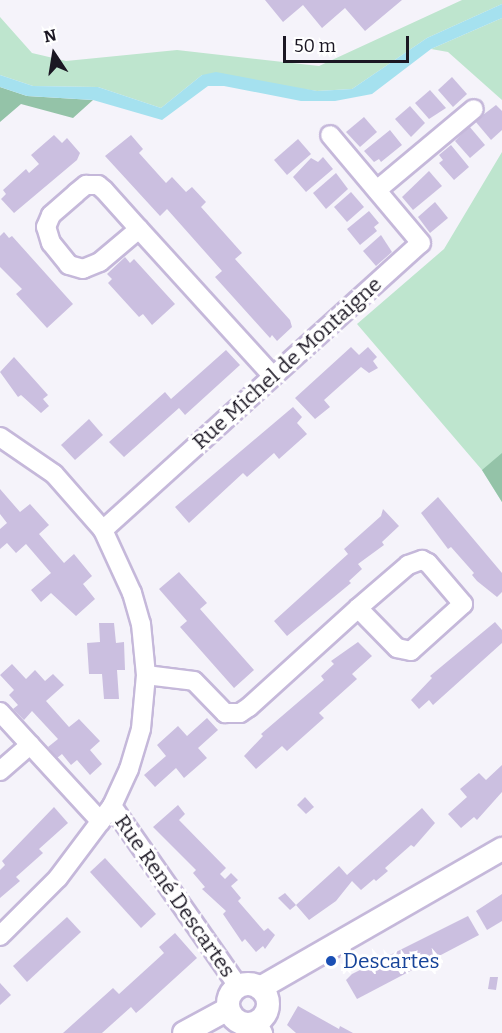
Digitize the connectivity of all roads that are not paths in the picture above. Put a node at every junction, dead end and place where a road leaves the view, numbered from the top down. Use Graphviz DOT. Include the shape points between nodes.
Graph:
graph roads {
  1 [pos="474,109"];
  2 [pos="330,135"];
  3 [pos="377,190"];
  4 [pos="140,229"];
  5 [pos="272,375"];
  6 [pos="0,437"];
  7 [pos="103,530"];
  8 [pos="358,608"];
  9 [pos="146,675"];
  10 [pos="0,712"];
  11 [pos="30,745"];
  12 [pos="0,771"];
  13 [pos="112,806"];
  14 [pos="101,822"];
  15 [pos="502,849"];
  16 [pos="0,936"];
  17 [pos="249,987"];
  18 [pos="228,1009"];
  19 [pos="260,1028"];
  20 [pos="184,1033"];
  1 -- 3 [label="street"];
  2 -- 3 [label="street, Rue Michel de Montaigne"];
  3 -- 5 [label="street, Rue Michel de Montaigne" via="421,243"];
  4 -- 4 [label="street" via="100,262 83,269 69,265 51,243 46,227 51,215 92,184 104,190"];
  4 -- 5 [label="street"];
  5 -- 7 [label="street, Rue Michel de Montaigne"];
  6 -- 7 [label="street" via="54,474"];
  7 -- 9 [label="street" via="132,593 141,624"];
  8 -- 8 [label="street" via="397,648 411,651 463,604 436,570 422,560 408,565"];
  8 -- 9 [label="street" via="240,713 225,713 194,681"];
  9 -- 13 [label="street" via="139,735"];
  10 -- 11 [label="street"];
  11 -- 12 [label="street"];
  11 -- 14 [label="street"];
  13 -- 14 [label="street"];
  13 -- 17 [label="street, Rue René Descartes"];
  14 -- 16 [label="street" via="46,892"];
  15 -- 17 [label="street"];
  17 -- 18 [label="street" via="229,996"];
  17 -- 19 [label="street" via="268,1006"];
  18 -- 19 [label="street" via="239,1022"];
  18 -- 20 [label="street"];
}
